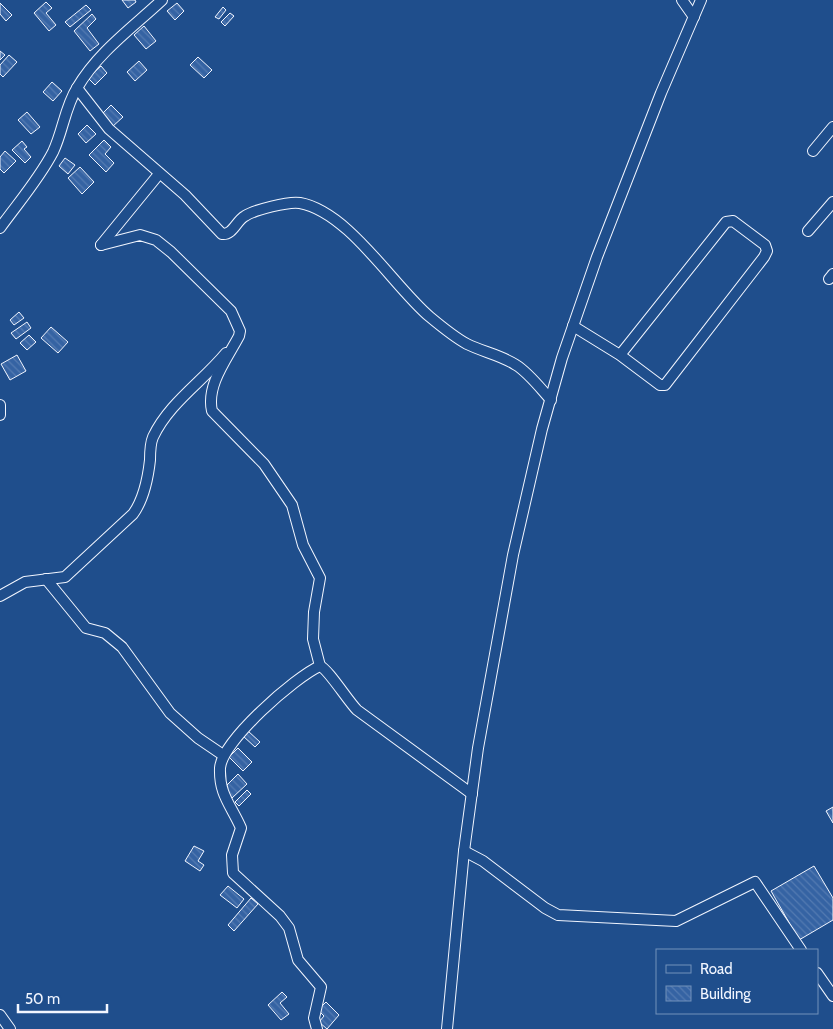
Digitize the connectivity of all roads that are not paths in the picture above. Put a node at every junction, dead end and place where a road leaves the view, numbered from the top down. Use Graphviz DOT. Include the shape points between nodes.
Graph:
graph roads {
  1 [pos="162,0"];
  2 [pos="682,0"];
  3 [pos="701,0"];
  4 [pos="694,17"];
  5 [pos="76,88"];
  6 [pos="833,128"];
  7 [pos="813,151"];
  8 [pos="159,174"];
  9 [pos="833,202"];
  10 [pos="0,228"];
  11 [pos="808,231"];
  12 [pos="573,326"];
  13 [pos="239,336"];
  14 [pos="620,355"];
  15 [pos="551,400"];
  16 [pos="0,405"];
  17 [pos="0,415"];
  18 [pos="46,579"];
  19 [pos="0,596"];
  20 [pos="320,666"];
  21 [pos="222,755"];
  22 [pos="472,794"];
  23 [pos="464,851"];
  24 [pos="800,949"];
  25 [pos="818,974"];
  26 [pos="833,996"];
  27 [pos="0,1015"];
  28 [pos="10,1029"];
  29 [pos="317,1029"];
  30 [pos="447,1029"];
  1 -- 5 [label="street" via="98,59"];
  2 -- 4 [label="street"];
  3 -- 4 [label="street"];
  4 -- 12 [label="street" via="630,170"];
  5 -- 8 [label="street" via="110,129"];
  5 -- 10 [label="street" via="52,153"];
  6 -- 7 [label="street"];
  8 -- 13 [label="street" via="101,245 140,235 156,240 231,312 240,331"];
  8 -- 15 [label="street" via="185,195 222,234 230,232 242,217 250,213 281,206 299,203 322,213 366,247 428,316 468,344 518,366"];
  9 -- 11 [label="street"];
  12 -- 14 [label="street"];
  12 -- 15 [label="street"];
  13 -- 18 [label="street" via="203,378 175,403 154,435 150,445 148,478 133,514 72,572 65,577"];
  13 -- 20 [label="street" via="215,381 210,400 212,411 264,464 292,505 303,545 320,578 313,639"];
  14 -- 14 [label="street" via="655,382 665,385 764,257 765,245 733,221 726,222"];
  15 -- 22 [label="street" via="513,555"];
  16 -- 17 [label="street"];
  18 -- 19 [label="street" via="25,582"];
  18 -- 21 [label="street" via="86,628 105,633 122,647 170,713"];
  20 -- 21 [label="street" via="284,691 236,736"];
  20 -- 22 [label="street" via="357,710"];
  21 -- 29 [label="street" via="222,793 241,828 232,855 233,873 290,928 298,960 321,987 314,1018"];
  22 -- 23 [label="street"];
  23 -- 24 [label="street" via="558,915 676,921 755,882"];
  23 -- 30 [label="street"];
  25 -- 26 [label="street"];
  27 -- 28 [label="street"];
}
